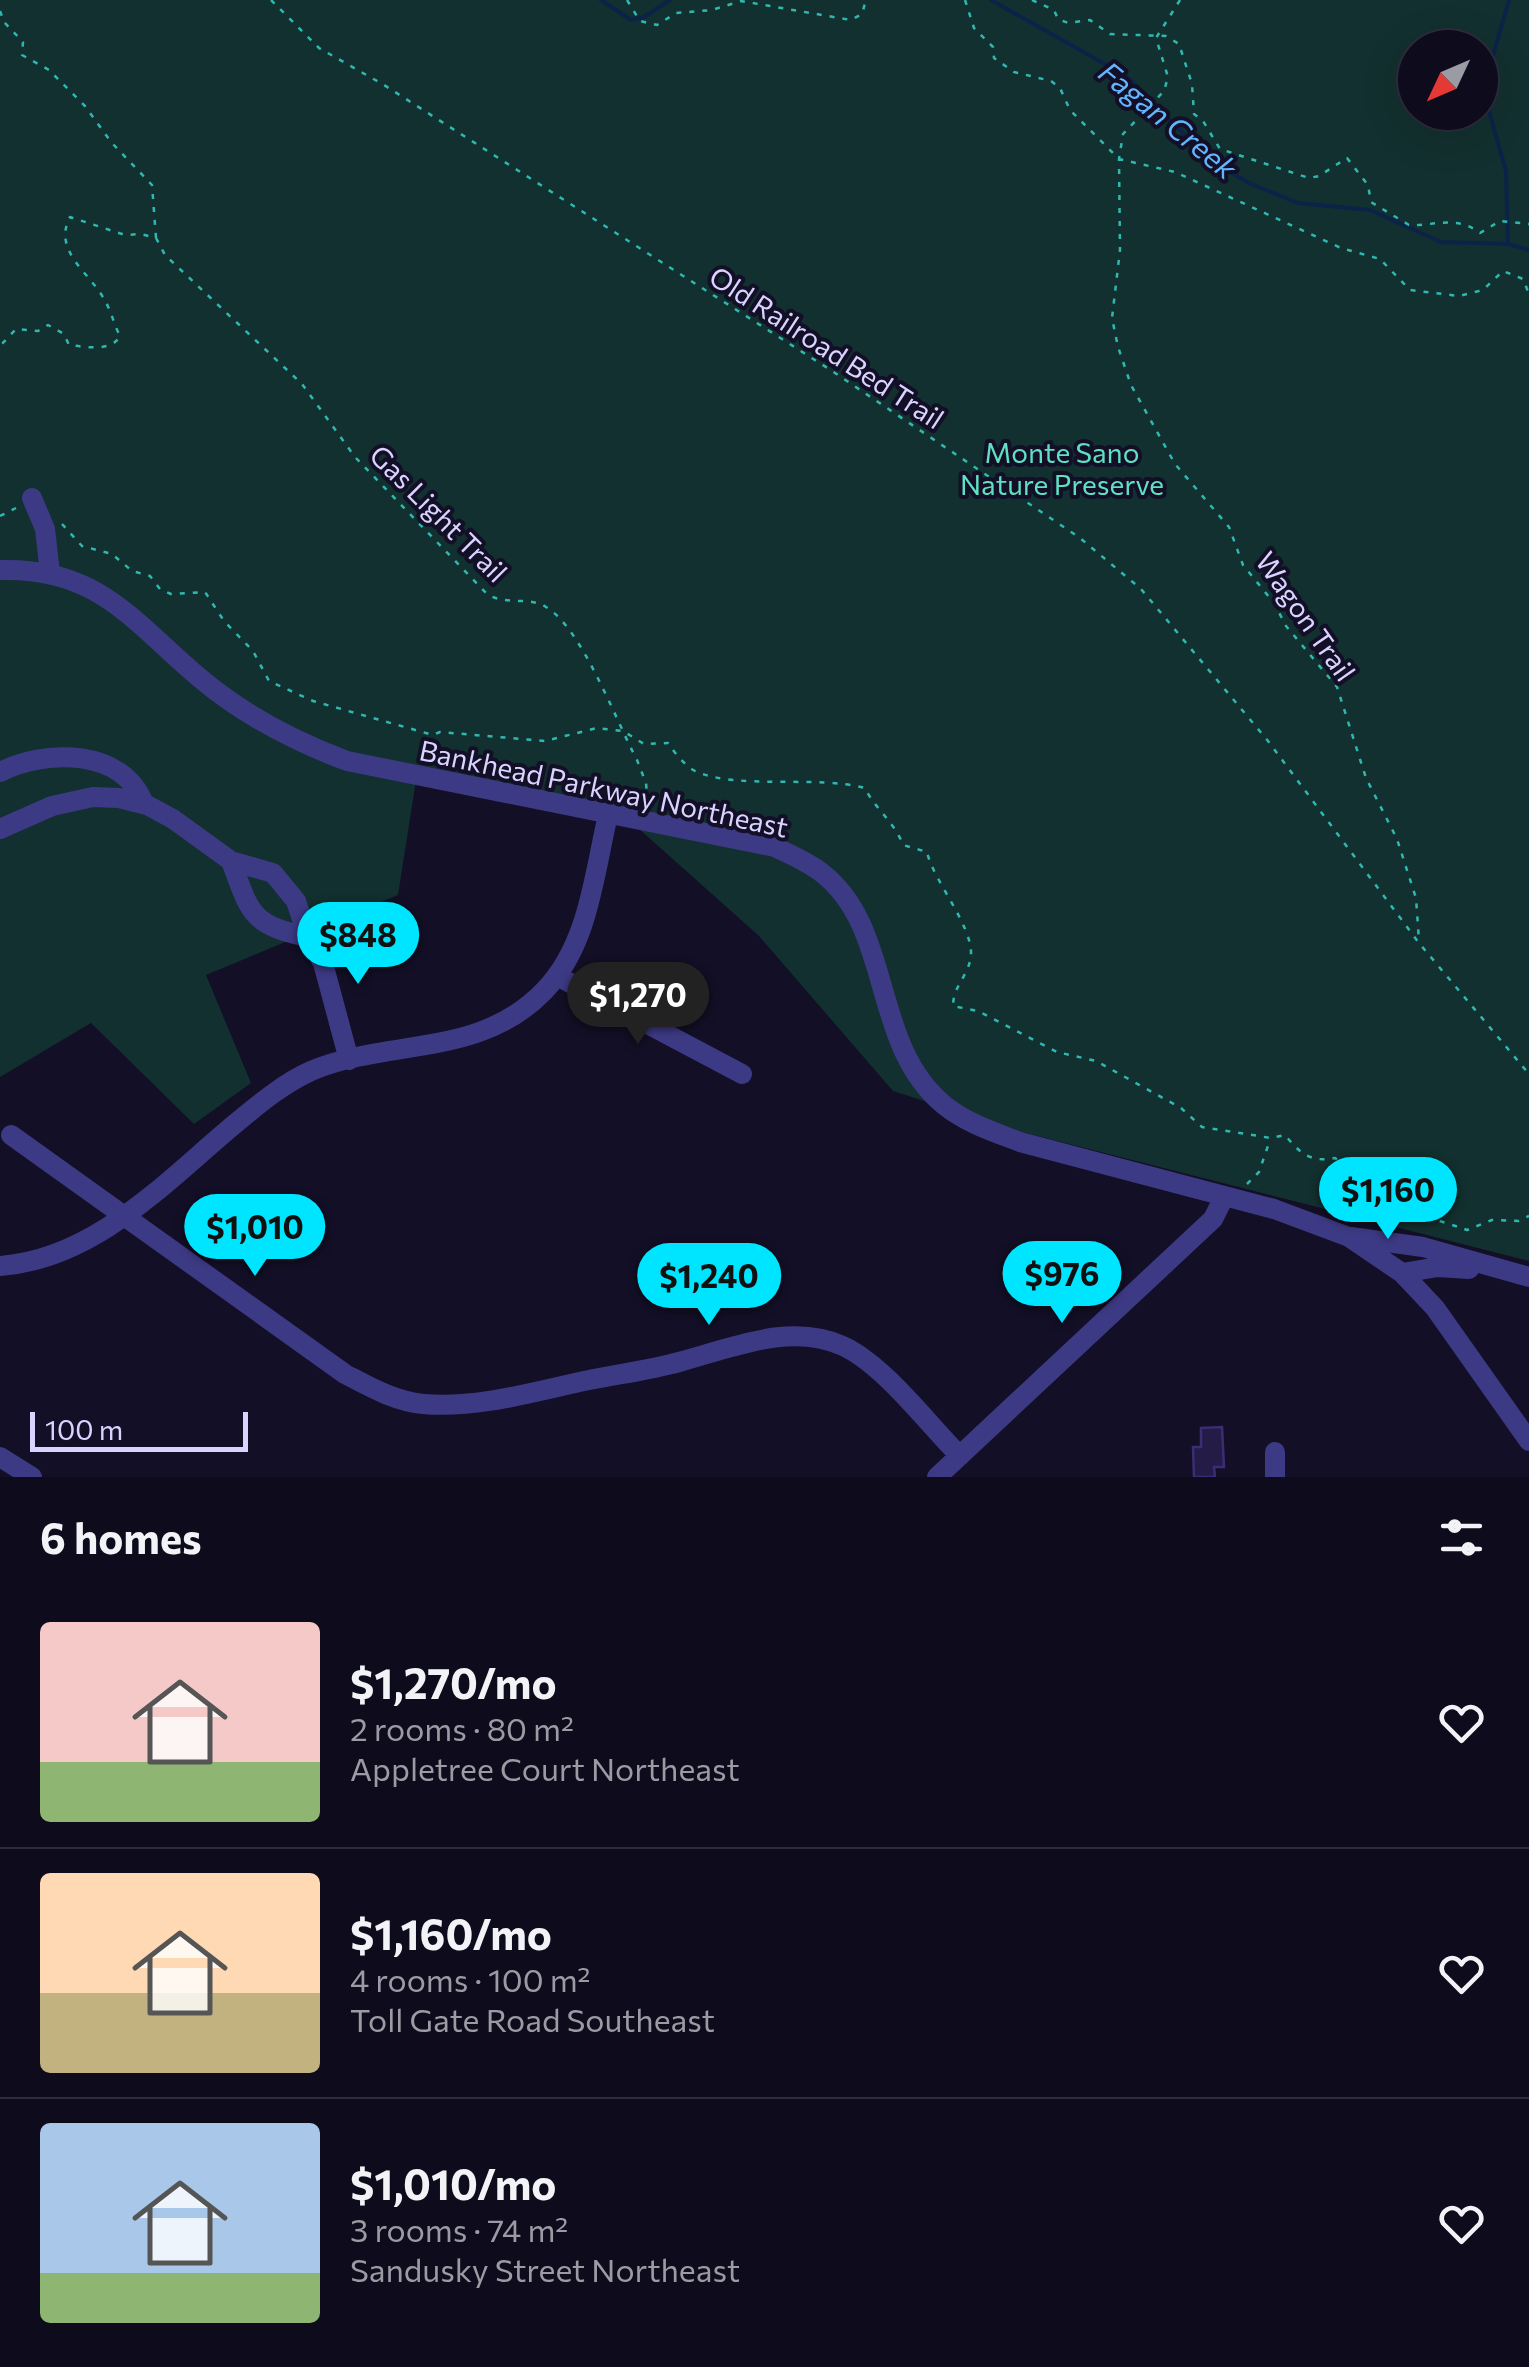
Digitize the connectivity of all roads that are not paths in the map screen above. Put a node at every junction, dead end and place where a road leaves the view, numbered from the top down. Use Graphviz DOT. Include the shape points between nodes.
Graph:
graph roads {
  1 [pos="32,498"];
  2 [pos="0,570"];
  3 [pos="50,573"];
  4 [pos="0,772"];
  5 [pos="144,804"];
  6 [pos="608,814"];
  7 [pos="0,829"];
  8 [pos="231,861"];
  9 [pos="308,937"];
  10 [pos="558,976"];
  11 [pos="349,1060"];
  12 [pos="742,1074"];
  13 [pos="11,1135"];
  14 [pos="1228,1198"];
  15 [pos="123,1215"];
  16 [pos="1349,1237"];
  17 [pos="1423,1247"];
  18 [pos="0,1266"];
  19 [pos="1452,1268"];
  20 [pos="1504,1271"];
  21 [pos="1402,1273"];
  22 [pos="1529,1277"];
  23 [pos="1434,1308"];
  24 [pos="1529,1441"];
  25 [pos="1275,1452"];
  26 [pos="960,1456"];
  27 [pos="0,1457"];
  28 [pos="32,1477"];
  29 [pos="937,1477"];
  30 [pos="1275,1477"];
  1 -- 3 [label="street"];
  2 -- 3 [label="street, Bankhead Parkway Northeast"];
  3 -- 6 [label="street, Bankhead Parkway Northeast" via="114,600 235,705 298,742 347,761"];
  4 -- 5 [label="street" via="42,759 78,758 112,766"];
  5 -- 7 [label="street" via="93,797"];
  5 -- 8 [label="street"];
  6 -- 10 [label="street" via="584,920"];
  6 -- 14 [label="street, Bankhead Parkway Northeast" via="775,847 822,873 864,933 903,1055 947,1108 1020,1142"];
  8 -- 9 [label="street" via="286,885"];
  8 -- 9 [label="street" via="257,920"];
  9 -- 11 [label="street" via="333,990"];
  10 -- 11 [label="street" via="495,1029"];
  10 -- 12 [label="street"];
  11 -- 15 [label="street" via="280,1089"];
  13 -- 15 [label="street"];
  14 -- 16 [label="street, Bankhead Parkway Northeast"];
  14 -- 26 [label="street" via="1213,1220"];
  15 -- 18 [label="street" via="64,1252"];
  15 -- 26 [label="street" via="345,1374 391,1397 457,1404 512,1396 799,1336 840,1344 863,1357"];
  16 -- 17 [label="street"];
  16 -- 21 [label="street, Bankhead Parkway Northeast"];
  17 -- 20 [label="street"];
  17 -- 21 [label="street" via="1405,1260"];
  19 -- 20 [label="street"];
  19 -- 21 [label="street"];
  19 -- 23 [label="street" via="1432,1290"];
  20 -- 22 [label="street"];
  21 -- 23 [label="street, Bankhead Parkway Northeast"];
  23 -- 24 [label="street, Bankhead Parkway Northeast"];
  25 -- 30 [label="street"];
  26 -- 29 [label="street"];
  27 -- 28 [label="street"];
}
